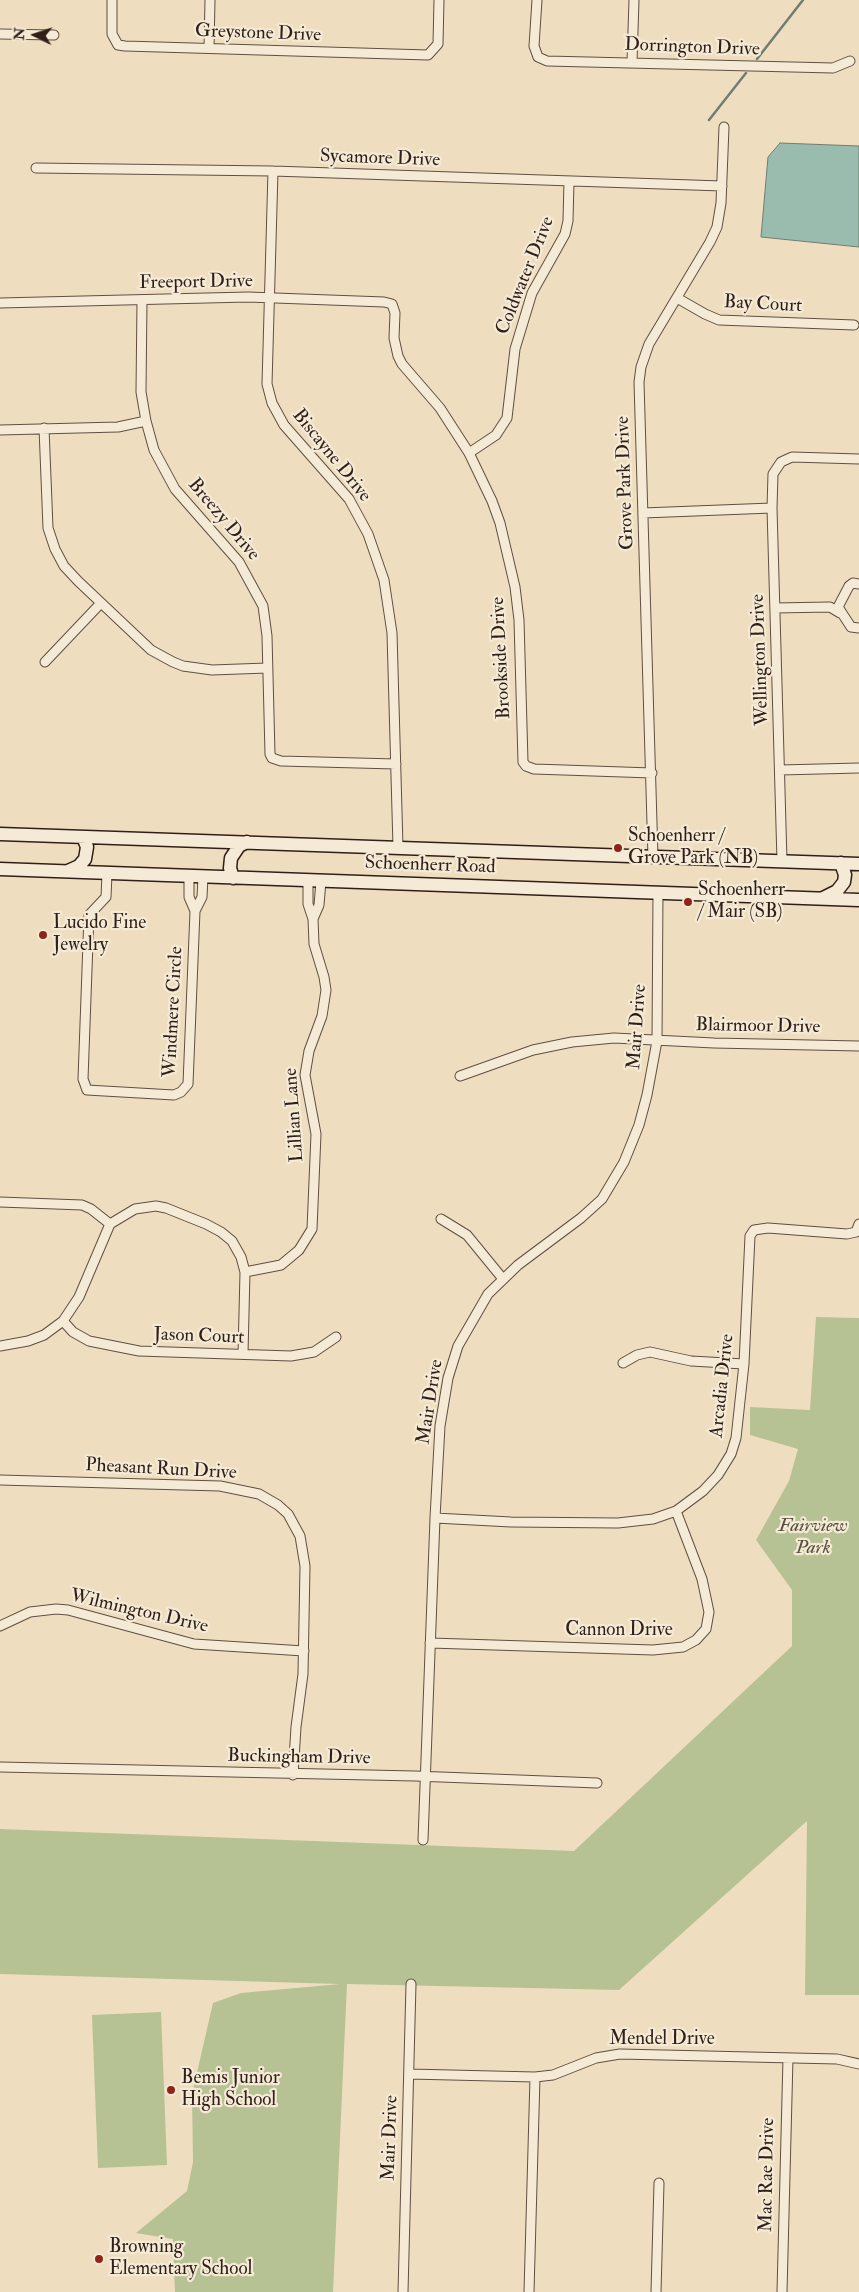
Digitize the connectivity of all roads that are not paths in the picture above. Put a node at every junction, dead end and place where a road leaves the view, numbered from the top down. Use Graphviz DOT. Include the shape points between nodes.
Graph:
graph roads {
  1 [pos="112,0"];
  2 [pos="210,0"];
  3 [pos="439,0"];
  4 [pos="537,0"];
  5 [pos="634,0"];
  6 [pos="0,34"];
  7 [pos="54,35"];
  8 [pos="209,48"];
  9 [pos="850,61"];
  10 [pos="632,62"];
  11 [pos="724,127"];
  12 [pos="36,168"];
  13 [pos="273,172"];
  14 [pos="569,182"];
  15 [pos="722,186"];
  16 [pos="269,298"];
  17 [pos="677,298"];
  18 [pos="142,300"];
  19 [pos="0,303"];
  20 [pos="392,304"];
  21 [pos="854,325"];
  22 [pos="146,421"];
  23 [pos="44,428"];
  24 [pos="0,430"];
  25 [pos="470,454"];
  26 [pos="859,459"];
  27 [pos="772,508"];
  28 [pos="643,513"];
  29 [pos="859,584"];
  30 [pos="842,599"];
  31 [pos="101,603"];
  32 [pos="830,607"];
  33 [pos="775,608"];
  34 [pos="840,613"];
  35 [pos="859,628"];
  36 [pos="45,662"];
  37 [pos="268,668"];
  38 [pos="396,764"];
  39 [pos="859,768"];
  40 [pos="780,770"];
  41 [pos="652,773"];
  42 [pos="0,834"];
  43 [pos="83,837"];
  44 [pos="247,842"];
  45 [pos="398,847"];
  46 [pos="653,857"];
  47 [pos="782,861"];
  48 [pos="841,863"];
  49 [pos="859,864"];
  50 [pos="0,869"];
  51 [pos="65,872"];
  52 [pos="107,874"];
  53 [pos="190,876"];
  54 [pos="203,876"];
  55 [pos="233,878"];
  56 [pos="315,880"];
  57 [pos="658,892"];
  58 [pos="821,898"];
  59 [pos="859,900"];
  60 [pos="195,911"];
  61 [pos="313,919"];
  62 [pos="657,1040"];
  63 [pos="859,1046"];
  64 [pos="460,1076"];
  65 [pos="0,1202"];
  66 [pos="441,1219"];
  67 [pos="110,1224"];
  68 [pos="859,1224"];
  69 [pos="245,1272"];
  70 [pos="503,1279"];
  71 [pos="64,1321"];
  72 [pos="336,1337"];
  73 [pos="0,1346"];
  74 [pos="243,1354"];
  75 [pos="623,1363"];
  76 [pos="744,1364"];
  77 [pos="0,1480"];
  78 [pos="676,1511"];
  79 [pos="435,1518"];
  80 [pos="0,1626"];
  81 [pos="430,1643"];
  82 [pos="304,1651"];
  83 [pos="0,1767"];
  84 [pos="293,1775"];
  85 [pos="426,1777"];
  86 [pos="597,1783"];
  87 [pos="423,1840"];
  88 [pos="411,1984"];
  89 [pos="788,2058"];
  90 [pos="859,2064"];
  91 [pos="409,2074"];
  92 [pos="535,2077"];
  93 [pos="659,2183"];
  94 [pos="403,2292"];
  95 [pos="529,2292"];
  96 [pos="656,2292"];
  97 [pos="782,2292"];
  1 -- 8 [label="street, Greystone Drive" via="112,34 118,45"];
  2 -- 8 [label="street"];
  3 -- 8 [label="street, Greystone Drive" via="438,44 428,55"];
  4 -- 10 [label="street, Dorrington Drive" via="534,46 538,57 547,61"];
  5 -- 10 [label="street"];
  6 -- 7 [label="street"];
  9 -- 10 [label="street, Dorrington Drive" via="833,68"];
  11 -- 15 [label="street, Grove Park Drive"];
  12 -- 13 [label="street, Sycamore Drive"];
  13 -- 14 [label="street, Sycamore Drive"];
  13 -- 16 [label="street, Biscayne Drive"];
  14 -- 15 [label="street, Sycamore Drive"];
  14 -- 25 [label="street, Coldwater Drive" via="565,234 532,293 522,320 515,349 507,418 496,435"];
  15 -- 17 [label="street, Grove Park Drive" via="717,227"];
  16 -- 18 [label="street, Freeport Drive"];
  16 -- 20 [label="street, Freeport Drive"];
  16 -- 38 [label="street, Biscayne Drive" via="266,374 272,403 284,425 349,499 368,534 384,580 392,632"];
  17 -- 21 [label="street, Bay Court" via="719,320"];
  17 -- 28 [label="street, Grove Park Drive" via="649,344 641,367"];
  18 -- 19 [label="street, Freeport Drive"];
  18 -- 22 [label="street, Breezy Drive" via="140,383"];
  20 -- 25 [label="street, Brookside Drive" via="396,347 402,364 440,408"];
  22 -- 23 [label="street" via="118,427"];
  22 -- 37 [label="street, Breezy Drive" via="160,464 175,489 239,562 263,606"];
  23 -- 24 [label="street"];
  23 -- 31 [label="street" via="48,528 64,566"];
  25 -- 41 [label="street, Brookside Drive" via="500,523 515,587 526,766 534,769"];
  26 -- 27 [label="street, Wellington Drive" via="792,457 781,462 773,474"];
  27 -- 28 [label="street"];
  27 -- 33 [label="street, Wellington Drive"];
  28 -- 41 [label="street, Grove Park Drive"];
  29 -- 30 [label="street" via="849,586"];
  30 -- 32 [label="street"];
  30 -- 34 [label="street" via="838,606"];
  31 -- 36 [label="street"];
  31 -- 37 [label="street" via="151,650 183,666 212,670"];
  32 -- 33 [label="street"];
  32 -- 34 [label="street"];
  33 -- 40 [label="street, Wellington Drive"];
  34 -- 35 [label="street" via="851,627"];
  37 -- 38 [label="street, Breezy Drive" via="269,749 272,758 281,761"];
  38 -- 45 [label="street, Biscayne Drive"];
  39 -- 40 [label="street"];
  40 -- 47 [label="street, Wellington Drive"];
  41 -- 46 [label="street, Grove Park Drive"];
  42 -- 43 [label="main road, Schoenherr Road"];
  43 -- 44 [label="main road, Schoenherr Road"];
  43 -- 51 [label="main road" via="87,848 85,859 79,866"];
  44 -- 45 [label="main road, Schoenherr Road"];
  44 -- 55 [label="main road" via="239,846 231,858"];
  45 -- 46 [label="main road, Schoenherr Road"];
  46 -- 47 [label="main road, Schoenherr Road"];
  47 -- 48 [label="main road, Schoenherr Road"];
  48 -- 49 [label="main road, Schoenherr Road"];
  48 -- 58 [label="main road" via="845,875 842,886 832,895"];
  50 -- 51 [label="main road, Schoenherr Road"];
  51 -- 52 [label="main road, Schoenherr Road"];
  52 -- 53 [label="main road, Schoenherr Road"];
  52 -- 60 [label="street, Windmere Circle" via="106,897 89,915 82,1079 86,1090 174,1095 188,1084"];
  53 -- 54 [label="main road, Schoenherr Road"];
  53 -- 60 [label="street, Windmere Circle" via="189,897"];
  54 -- 55 [label="main road, Schoenherr Road"];
  54 -- 60 [label="street, Windmere Circle" via="202,897"];
  55 -- 56 [label="main road, Schoenherr Road"];
  56 -- 57 [label="main road, Schoenherr Road"];
  56 -- 61 [label="street, Lillian Lane" via="308,904"];
  56 -- 61 [label="street, Lillian Lane" via="320,904"];
  57 -- 58 [label="main road, Schoenherr Road"];
  57 -- 62 [label="street, Mair Drive"];
  58 -- 59 [label="main road, Schoenherr Road"];
  61 -- 69 [label="street, Lillian Lane" via="314,944 326,990 305,1075 316,1134 312,1230 299,1250 281,1265"];
  62 -- 63 [label="street, Blairmoor Drive"];
  62 -- 64 [label="street, Blairmoor Drive" via="614,1038 572,1042 533,1050"];
  62 -- 70 [label="street, Mair Drive" via="639,1125 624,1162 602,1199"];
  65 -- 67 [label="street" via="82,1205"];
  66 -- 70 [label="street" via="467,1235"];
  67 -- 69 [label="street" via="135,1209 146,1206 166,1208 222,1232 232,1241"];
  67 -- 71 [label="street" via="79,1297"];
  68 -- 76 [label="street, Arcadia Drive" via="856,1232 847,1234 768,1228 754,1230 750,1236"];
  69 -- 74 [label="street"];
  70 -- 79 [label="street, Mair Drive" via="488,1294 458,1346 451,1366 440,1426"];
  71 -- 73 [label="street" via="28,1341"];
  71 -- 74 [label="street, Jason Court" via="81,1338 130,1350"];
  72 -- 74 [label="street, Jason Court" via="314,1352 301,1355"];
  75 -- 76 [label="street" via="650,1352 691,1361"];
  76 -- 78 [label="street, Arcadia Drive" via="739,1424 731,1454 712,1483"];
  77 -- 82 [label="street, Pheasant Run Drive" via="220,1486 250,1491 270,1499 288,1514 300,1536 305,1566"];
  78 -- 79 [label="street, Arcadia Drive" via="653,1519 618,1523"];
  78 -- 81 [label="street, Cannon Drive" via="702,1580 710,1612 706,1629 683,1647 653,1650"];
  79 -- 81 [label="street, Mair Drive"];
  80 -- 82 [label="street, Wilmington Drive" via="30,1612 56,1609 194,1644"];
  81 -- 85 [label="street, Mair Drive"];
  82 -- 84 [label="street, Pheasant Run Drive"];
  83 -- 84 [label="street, Buckingham Drive"];
  84 -- 85 [label="street, Buckingham Drive"];
  85 -- 86 [label="street, Buckingham Drive"];
  85 -- 87 [label="street, Mair Drive"];
  88 -- 91 [label="street, Mair Drive"];
  89 -- 90 [label="street, Mendel Drive" via="837,2059"];
  89 -- 92 [label="street, Mendel Drive" via="620,2054 596,2058 553,2075"];
  89 -- 97 [label="street, Mac Rae Drive"];
  91 -- 92 [label="street, Mendel Drive"];
  91 -- 94 [label="street, Mair Drive"];
  92 -- 95 [label="street"];
  93 -- 96 [label="street"];
}
